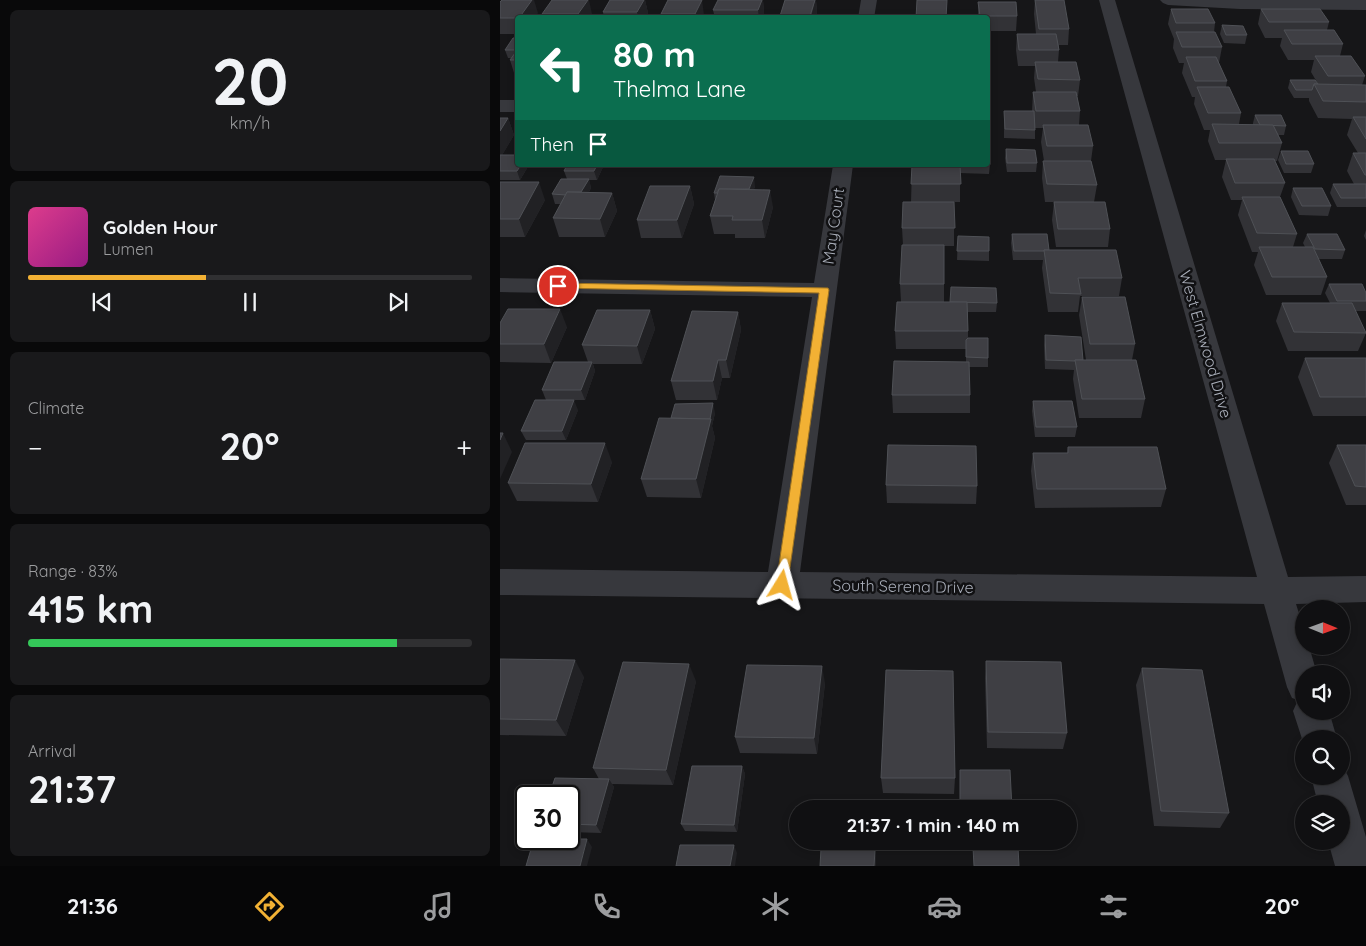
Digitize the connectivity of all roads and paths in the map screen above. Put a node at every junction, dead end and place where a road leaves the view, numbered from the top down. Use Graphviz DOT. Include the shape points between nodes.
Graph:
graph roads {
  1 [pos="869,0"];
  2 [pos="1107,0"];
  3 [pos="1168,0"];
  4 [pos="1359,10"];
  5 [pos="866,15"];
  6 [pos="500,106"];
  7 [pos="515,106"];
  8 [pos="842,167"];
  9 [pos="500,285"];
  10 [pos="824,290"];
  11 [pos="500,582"];
  12 [pos="782,585"];
  13 [pos="1366,589"];
  14 [pos="1276,591"];
  15 [pos="1298,665"];
  16 [pos="1350,849"];
  17 [pos="1355,866"];
  1 -- 5 [label="street"];
  2 -- 14 [label="street, West Elmwood Drive"];
  3 -- 4 [label="street"];
  6 -- 7 [label="street"];
  8 -- 10 [label="street, May Court"];
  9 -- 10 [label="street"];
  10 -- 12 [label="street, May Court"];
  11 -- 12 [label="street, South Serena Drive"];
  12 -- 14 [label="street, South Serena Drive"];
  13 -- 14 [label="street, South Serena Drive"];
  14 -- 15 [label="street, West Elmwood Drive"];
  16 -- 17 [label="street"];
}
